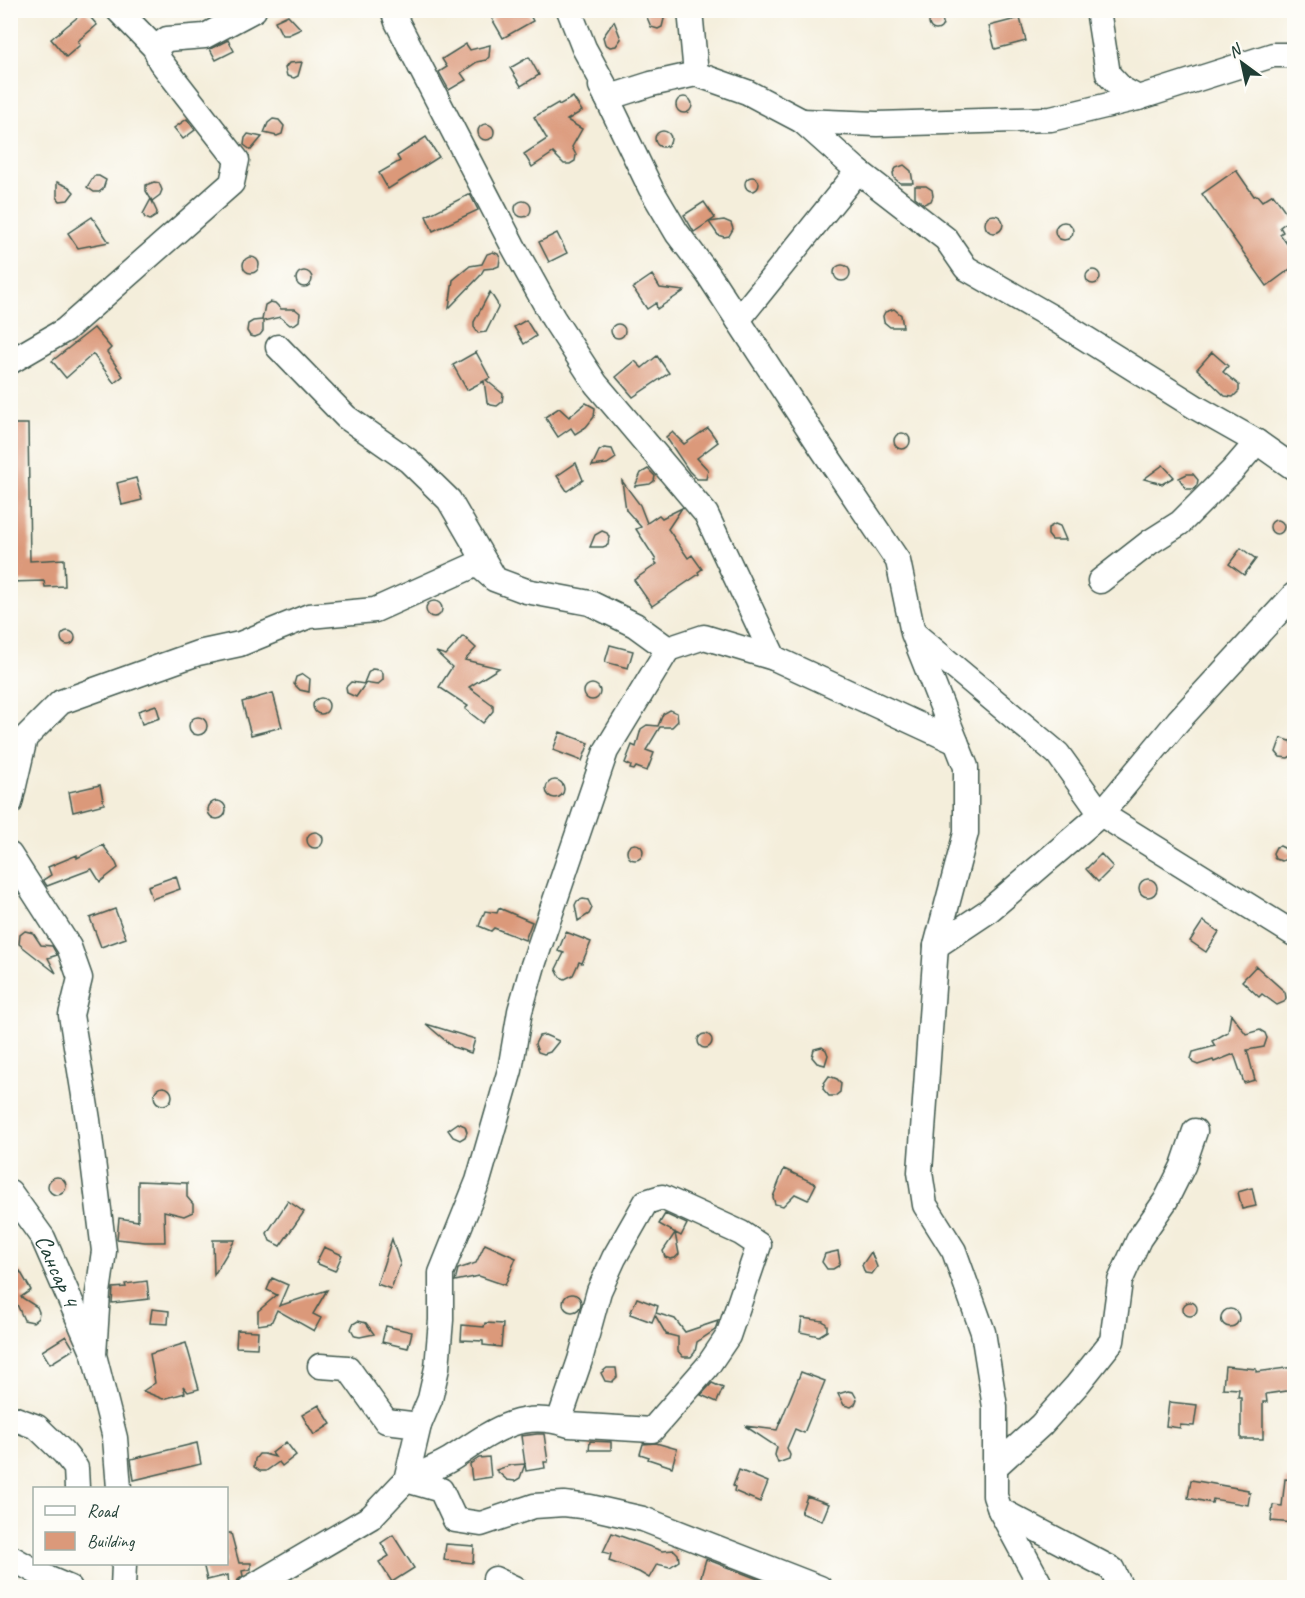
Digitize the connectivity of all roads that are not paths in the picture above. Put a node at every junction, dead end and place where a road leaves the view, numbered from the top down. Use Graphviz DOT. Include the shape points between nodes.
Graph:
graph roads {
  1 [pos="118,10"];
  2 [pos="254,10"];
  3 [pos="393,10"];
  4 [pos="569,10"];
  5 [pos="690,10"];
  6 [pos="1098,10"];
  7 [pos="155,48"];
  8 [pos="1294,55"];
  9 [pos="696,74"];
  10 [pos="607,98"];
  11 [pos="1138,98"];
  12 [pos="802,121"];
  13 [pos="858,171"];
  14 [pos="738,320"];
  15 [pos="278,347"];
  16 [pos="10,362"];
  17 [pos="1257,442"];
  18 [pos="1294,468"];
  19 [pos="494,579"];
  20 [pos="1100,581"];
  21 [pos="1294,595"];
  22 [pos="913,633"];
  23 [pos="668,649"];
  24 [pos="774,657"];
  25 [pos="956,742"];
  26 [pos="10,803"];
  27 [pos="1101,814"];
  28 [pos="10,855"];
  29 [pos="1294,934"];
  30 [pos="936,946"];
  31 [pos="1195,1131"];
  32 [pos="10,1192"];
  33 [pos="94,1355"];
  34 [pos="320,1366"];
  35 [pos="10,1417"];
  36 [pos="559,1421"];
  37 [pos="419,1425"];
  38 [pos="995,1467"];
  39 [pos="406,1480"];
  40 [pos="77,1487"];
  41 [pos="119,1487"];
  42 [pos="1000,1510"];
  43 [pos="10,1557"];
  44 [pos="70,1587"];
  45 [pos="250,1587"];
  46 [pos="820,1587"];
  47 [pos="1042,1587"];
  48 [pos="1121,1587"];
  1 -- 7 [label="street"];
  2 -- 7 [label="street" via="205,36 167,39"];
  3 -- 24 [label="street" via="554,318 596,384 706,514"];
  4 -- 10 [label="street" via="607,90"];
  5 -- 9 [label="street"];
  6 -- 11 [label="street" via="1108,74"];
  7 -- 16 [label="street" via="160,61 237,160 232,183 65,330"];
  8 -- 11 [label="street" via="1273,55"];
  9 -- 10 [label="street"];
  9 -- 12 [label="street" via="747,92"];
  10 -- 14 [label="street" via="651,189"];
  11 -- 12 [label="street" via="1051,119 877,124"];
  12 -- 13 [label="street"];
  13 -- 14 [label="street"];
  13 -- 17 [label="street" via="946,239 966,268"];
  14 -- 22 [label="street" via="897,561"];
  15 -- 19 [label="street" via="346,417 410,461 449,500"];
  17 -- 18 [label="street"];
  17 -- 20 [label="street" via="1180,523"];
  19 -- 23 [label="street" via="526,591 590,603 635,625"];
  19 -- 26 [label="street" via="477,564 375,610 309,616 240,644 198,654 61,702 25,738"];
  21 -- 27 [label="street" via="1178,721"];
  22 -- 25 [label="street"];
  22 -- 27 [label="street" via="1058,754"];
  23 -- 24 [label="street" via="704,637"];
  23 -- 37 [label="street" via="606,750 533,965 510,1070 478,1180 441,1273 437,1368"];
  24 -- 25 [label="street"];
  25 -- 30 [label="street" via="966,767 966,833"];
  27 -- 29 [label="street"];
  27 -- 30 [label="street" via="987,912"];
  28 -- 33 [label="street" via="69,947 80,978 71,1015 104,1251"];
  30 -- 38 [label="street" via="920,1173 926,1205 954,1251 983,1332 995,1407"];
  31 -- 38 [label="street" via="1166,1200 1139,1239 1120,1281 1112,1341 1041,1425"];
  32 -- 33 [label="street, Сансар 4" via="43,1239"];
  33 -- 41 [label="street" via="115,1438"];
  34 -- 37 [label="street" via="348,1368 386,1421"];
  35 -- 40 [label="street" via="37,1427 63,1453 76,1468"];
  36 -- 36 [label="street" via="599,1292 646,1202 662,1197 759,1245 728,1336 707,1367 652,1430 569,1425"];
  36 -- 39 [label="street" via="532,1419 490,1432 455,1456"];
  37 -- 39 [label="street"];
  38 -- 42 [label="street" via="995,1496"];
  39 -- 45 [label="street" via="371,1518"];
  39 -- 46 [label="street" via="441,1490 454,1520 481,1524 534,1506 590,1507 643,1519"];
  42 -- 47 [label="street"];
  42 -- 48 [label="street" via="1112,1569"];
  43 -- 44 [label="street"];
}
